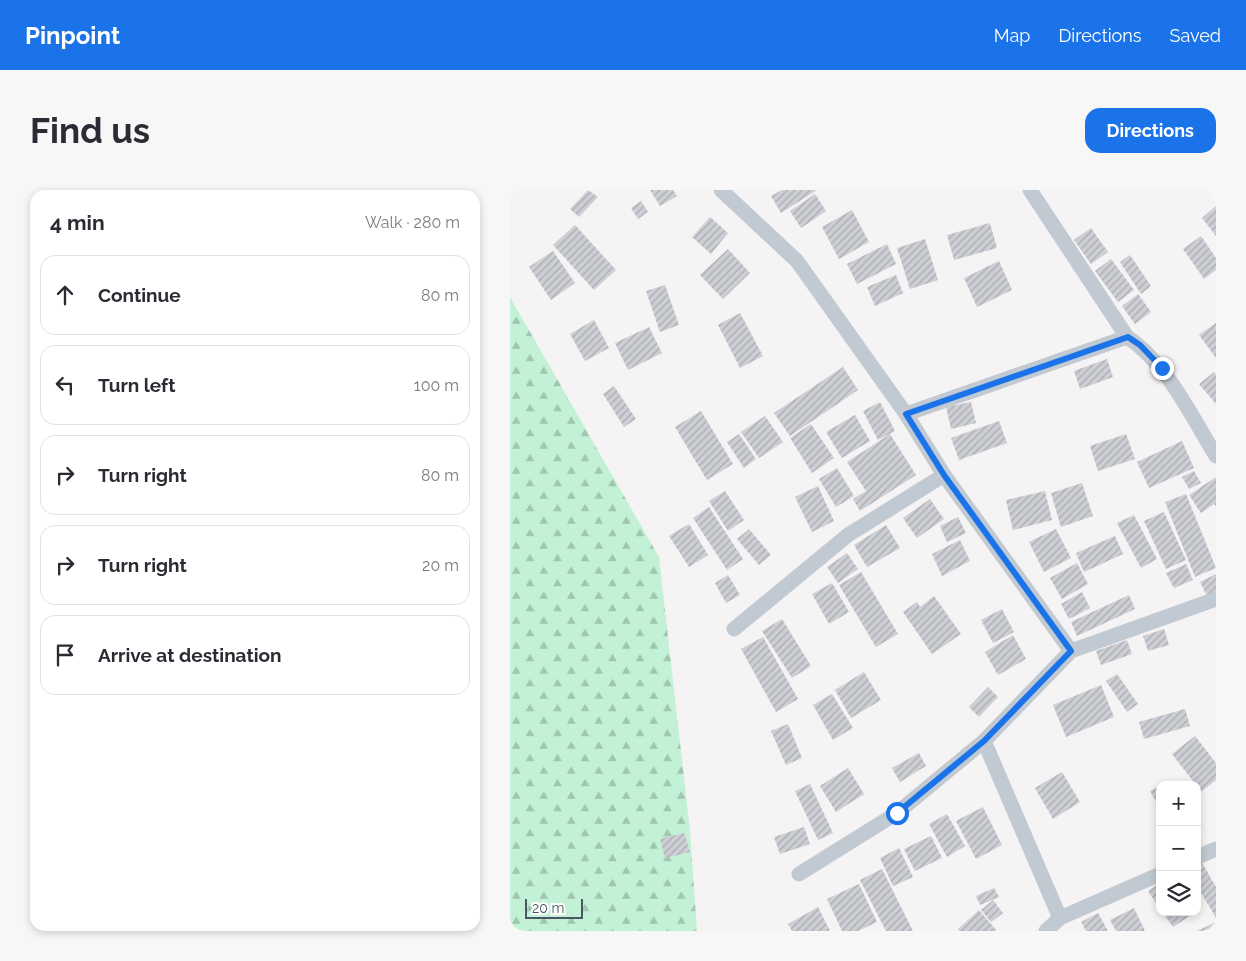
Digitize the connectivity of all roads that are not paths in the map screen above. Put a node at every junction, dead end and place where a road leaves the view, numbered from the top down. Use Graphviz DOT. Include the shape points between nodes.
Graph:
graph roads {
  1 [pos="721,190"];
  2 [pos="1030,190"];
  3 [pos="1128,337"];
  4 [pos="906,414"];
  5 [pos="1216,456"];
  6 [pos="944,475"];
  7 [pos="1216,600"];
  8 [pos="734,629"];
  9 [pos="1071,651"];
  10 [pos="984,741"];
  11 [pos="1216,849"];
  12 [pos="1201,855"];
  13 [pos="799,874"];
  14 [pos="1156,876"];
  15 [pos="1060,918"];
  16 [pos="1046,931"];
  1 -- 4 [label="street" via="797,261"];
  2 -- 3 [label="street"];
  3 -- 4 [label="street"];
  3 -- 5 [label="street" via="1162,368"];
  4 -- 6 [label="street"];
  6 -- 8 [label="street" via="848,535"];
  6 -- 9 [label="street"];
  7 -- 9 [label="street"];
  9 -- 10 [label="street"];
  10 -- 13 [label="street" via="897,813"];
  10 -- 15 [label="street"];
  11 -- 12 [label="street"];
  14 -- 15 [label="street"];
  15 -- 16 [label="street"];
}
